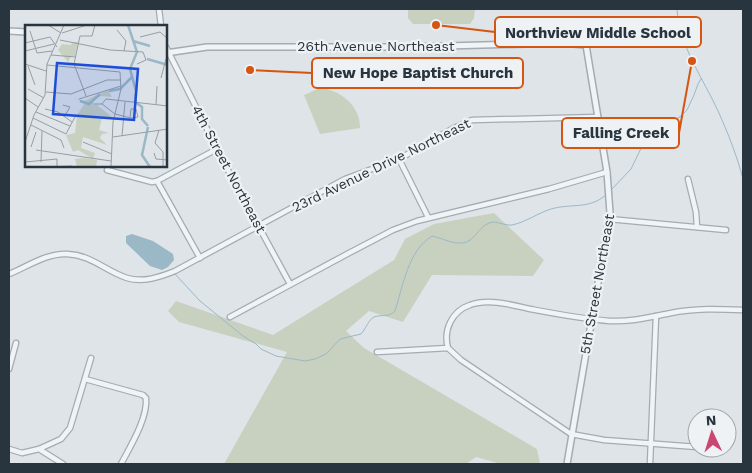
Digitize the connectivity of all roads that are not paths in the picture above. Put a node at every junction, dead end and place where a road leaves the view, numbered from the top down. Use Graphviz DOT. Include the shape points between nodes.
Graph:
graph roads {
  1 [pos="159,9"];
  2 [pos="160,25"];
  3 [pos="9,31"];
  4 [pos="25,32"];
  5 [pos="586,45"];
  6 [pos="168,51"];
  7 [pos="168,53"];
  8 [pos="598,117"];
  9 [pos="217,149"];
  10 [pos="399,159"];
  11 [pos="107,170"];
  12 [pos="607,172"];
  13 [pos="688,179"];
  14 [pos="157,181"];
  15 [pos="428,217"];
  16 [pos="609,219"];
  17 [pos="258,226"];
  18 [pos="697,226"];
  19 [pos="726,230"];
  20 [pos="200,258"];
  21 [pos="9,274"];
  22 [pos="290,284"];
  23 [pos="743,310"];
  24 [pos="656,316"];
  25 [pos="230,317"];
  26 [pos="591,319"];
  27 [pos="16,343"];
  28 [pos="448,348"];
  29 [pos="377,352"];
  30 [pos="91,358"];
  31 [pos="9,369"];
  32 [pos="85,379"];
  33 [pos="571,434"];
  34 [pos="651,444"];
  35 [pos="687,446"];
  36 [pos="39,449"];
  37 [pos="9,450"];
  38 [pos="63,464"];
  39 [pos="121,464"];
  40 [pos="567,464"];
  41 [pos="650,464"];
  1 -- 2 [label="street"];
  3 -- 4 [label="street"];
  5 -- 6 [label="street, 26th Avenue Northeast" via="207,47"];
  5 -- 8 [label="street, 5th Street Northeast"];
  7 -- 9 [label="street, 4th Street Northeast"];
  8 -- 10 [label="street, 23rd Avenue Drive Northeast" via="472,120"];
  8 -- 12 [label="street, 5th Street Northeast"];
  9 -- 14 [label="street"];
  9 -- 17 [label="street, 4th Street Northeast"];
  10 -- 15 [label="street"];
  10 -- 17 [label="street, 23rd Avenue Drive Northeast" via="346,179"];
  11 -- 14 [label="street"];
  12 -- 15 [label="street"];
  12 -- 16 [label="street, 5th Street Northeast"];
  13 -- 18 [label="street"];
  14 -- 20 [label="street"];
  15 -- 22 [label="street" via="386,234"];
  16 -- 18 [label="street"];
  16 -- 26 [label="street, 5th Street Northeast"];
  17 -- 20 [label="street, 23rd Avenue Drive Northeast"];
  17 -- 22 [label="street, 4th Street Northeast"];
  18 -- 19 [label="street"];
  20 -- 21 [label="street, 23rd Avenue Drive Northeast" via="166,274 142,280 125,277 90,259 66,254 42,259"];
  22 -- 25 [label="street"];
  23 -- 24 [label="street" via="682,311"];
  24 -- 26 [label="street" via="621,321"];
  24 -- 34 [label="street"];
  26 -- 28 [label="street" via="497,303 469,305 459,311 447,327"];
  26 -- 33 [label="street, 5th Street Northeast"];
  27 -- 31 [label="street"];
  28 -- 29 [label="street"];
  28 -- 33 [label="street"];
  30 -- 32 [label="street"];
  32 -- 36 [label="street" via="68,432"];
  32 -- 39 [label="street" via="146,398 146,409"];
  33 -- 34 [label="street"];
  33 -- 40 [label="street, 5th Street Northeast"];
  34 -- 35 [label="street"];
  34 -- 41 [label="street"];
  36 -- 37 [label="street" via="22,453"];
  36 -- 38 [label="street"];
}
